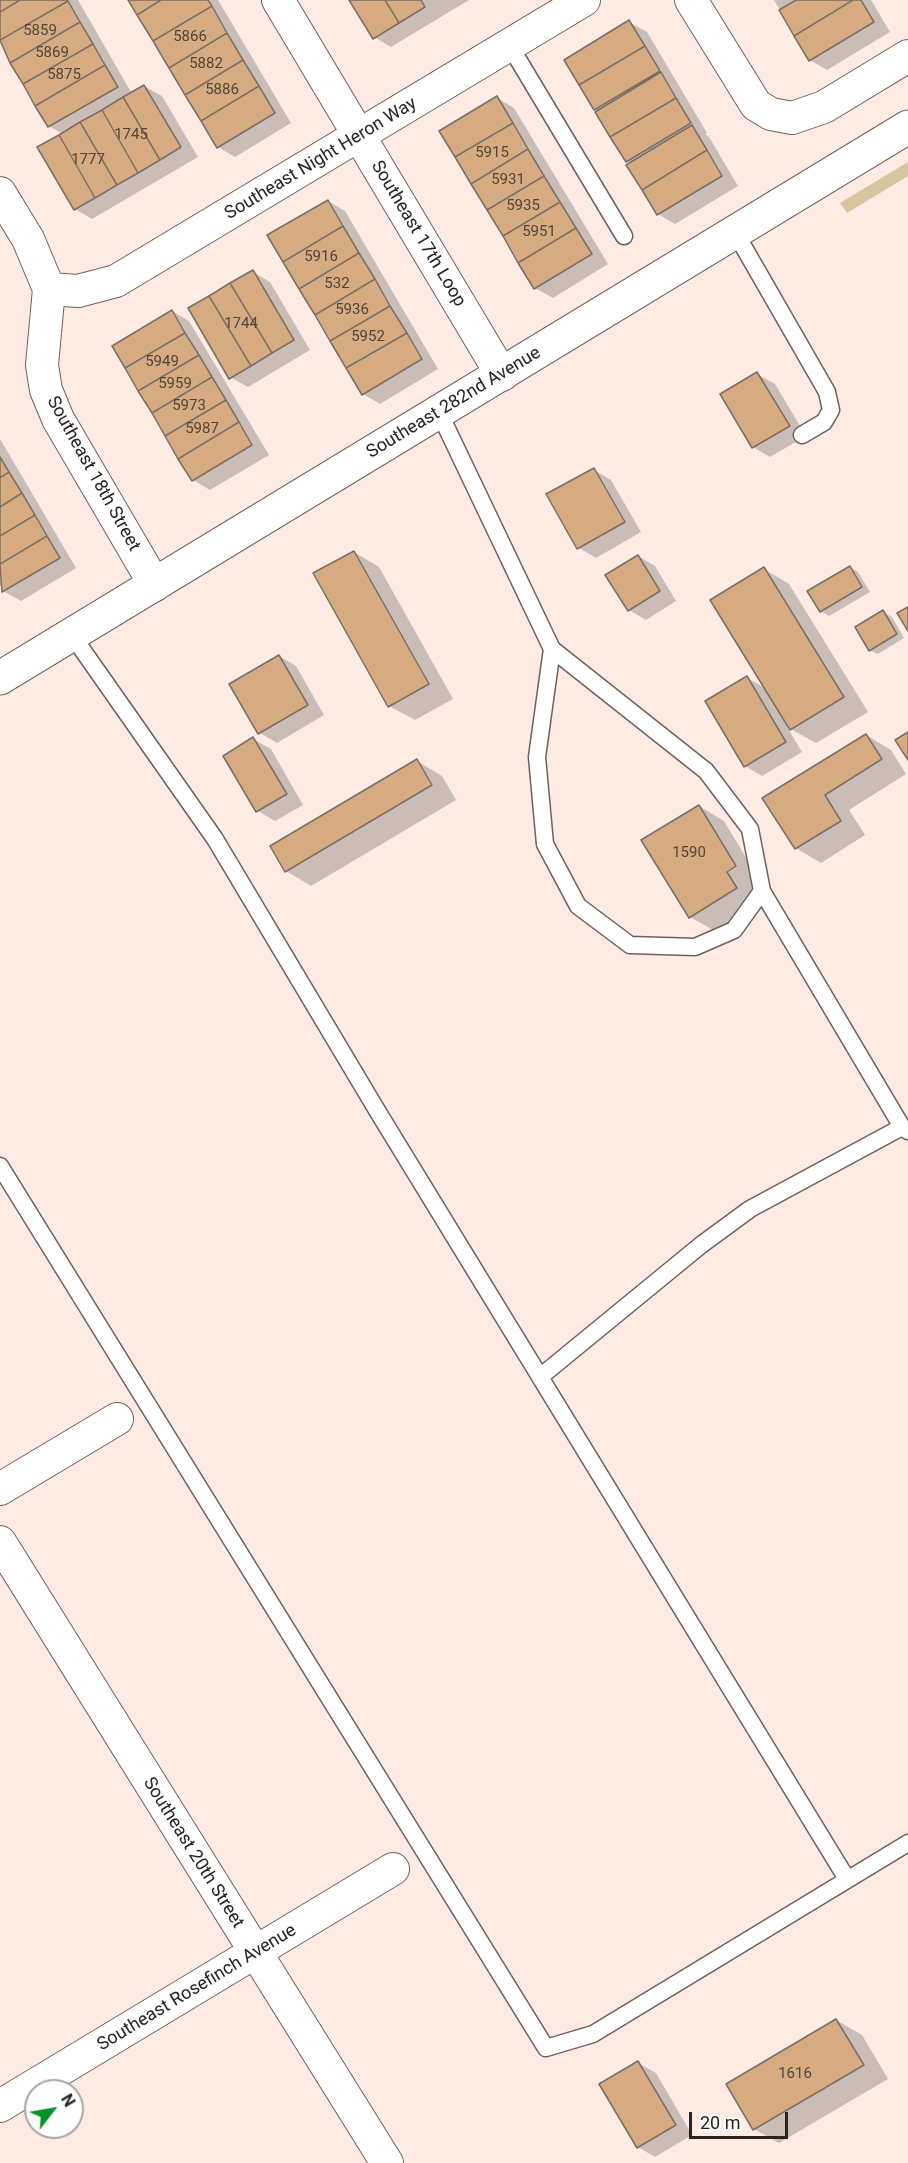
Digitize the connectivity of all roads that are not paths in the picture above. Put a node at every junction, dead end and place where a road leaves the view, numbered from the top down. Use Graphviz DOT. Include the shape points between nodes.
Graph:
graph roads {
  1 [pos="278,0"];
  2 [pos="584,0"];
  3 [pos="691,0"];
  4 [pos="510,46"];
  5 [pos="908,56"];
  6 [pos="908,127"];
  7 [pos="359,136"];
  8 [pos="0,193"];
  9 [pos="735,232"];
  10 [pos="624,236"];
  11 [pos="49,289"];
  12 [pos="502,375"];
  13 [pos="439,412"];
  14 [pos="802,435"];
  15 [pos="155,585"];
  16 [pos="72,635"];
  17 [pos="552,649"];
  18 [pos="0,678"];
  19 [pos="762,891"];
  20 [pos="905,1129"];
  21 [pos="0,1166"];
  22 [pos="540,1377"];
  23 [pos="117,1419"];
  24 [pos="0,1489"];
  25 [pos="0,1542"];
  26 [pos="908,1842"];
  27 [pos="393,1869"];
  28 [pos="847,1879"];
  29 [pos="255,1953"];
  30 [pos="0,2106"];
  31 [pos="387,2163"];
  1 -- 7 [label="street, Southeast 17th Loop"];
  2 -- 4 [label="street, Southeast Night Heron Way"];
  3 -- 5 [label="street" via="756,105 771,114 792,118 824,106"];
  4 -- 7 [label="street, Southeast Night Heron Way"];
  4 -- 10 [label="lane"];
  6 -- 9 [label="main road, Southeast 282nd Avenue"];
  7 -- 11 [label="street, Southeast Night Heron Way" via="116,281 78,291"];
  7 -- 12 [label="street, Southeast 17th Loop"];
  8 -- 11 [label="street, Southeast 18th Street" via="28,239"];
  9 -- 12 [label="main road, Southeast 282nd Avenue"];
  9 -- 14 [label="lane" via="827,392 831,410 824,422"];
  11 -- 15 [label="street, Southeast 18th Street" via="42,365 46,390 58,419"];
  12 -- 13 [label="main road, Southeast 282nd Avenue"];
  13 -- 15 [label="main road, Southeast 282nd Avenue"];
  13 -- 17 [label="lane"];
  15 -- 16 [label="main road, Southeast 282nd Avenue"];
  16 -- 18 [label="main road, Southeast 282nd Avenue"];
  16 -- 22 [label="lane" via="215,838"];
  17 -- 19 [label="lane" via="706,771 750,829"];
  17 -- 19 [label="lane" via="537,757 545,844 578,906 630,945 695,947 734,930"];
  19 -- 20 [label="lane"];
  20 -- 22 [label="lane" via="750,1209"];
  21 -- 28 [label="lane" via="546,2048 593,2034"];
  22 -- 28 [label="lane"];
  23 -- 24 [label="street"];
  25 -- 29 [label="street, Southeast 20th Street"];
  26 -- 28 [label="lane"];
  27 -- 29 [label="street, Southeast Rosefinch Avenue"];
  29 -- 30 [label="street, Southeast Rosefinch Avenue"];
  29 -- 31 [label="street, Southeast 20th Street"];
}
